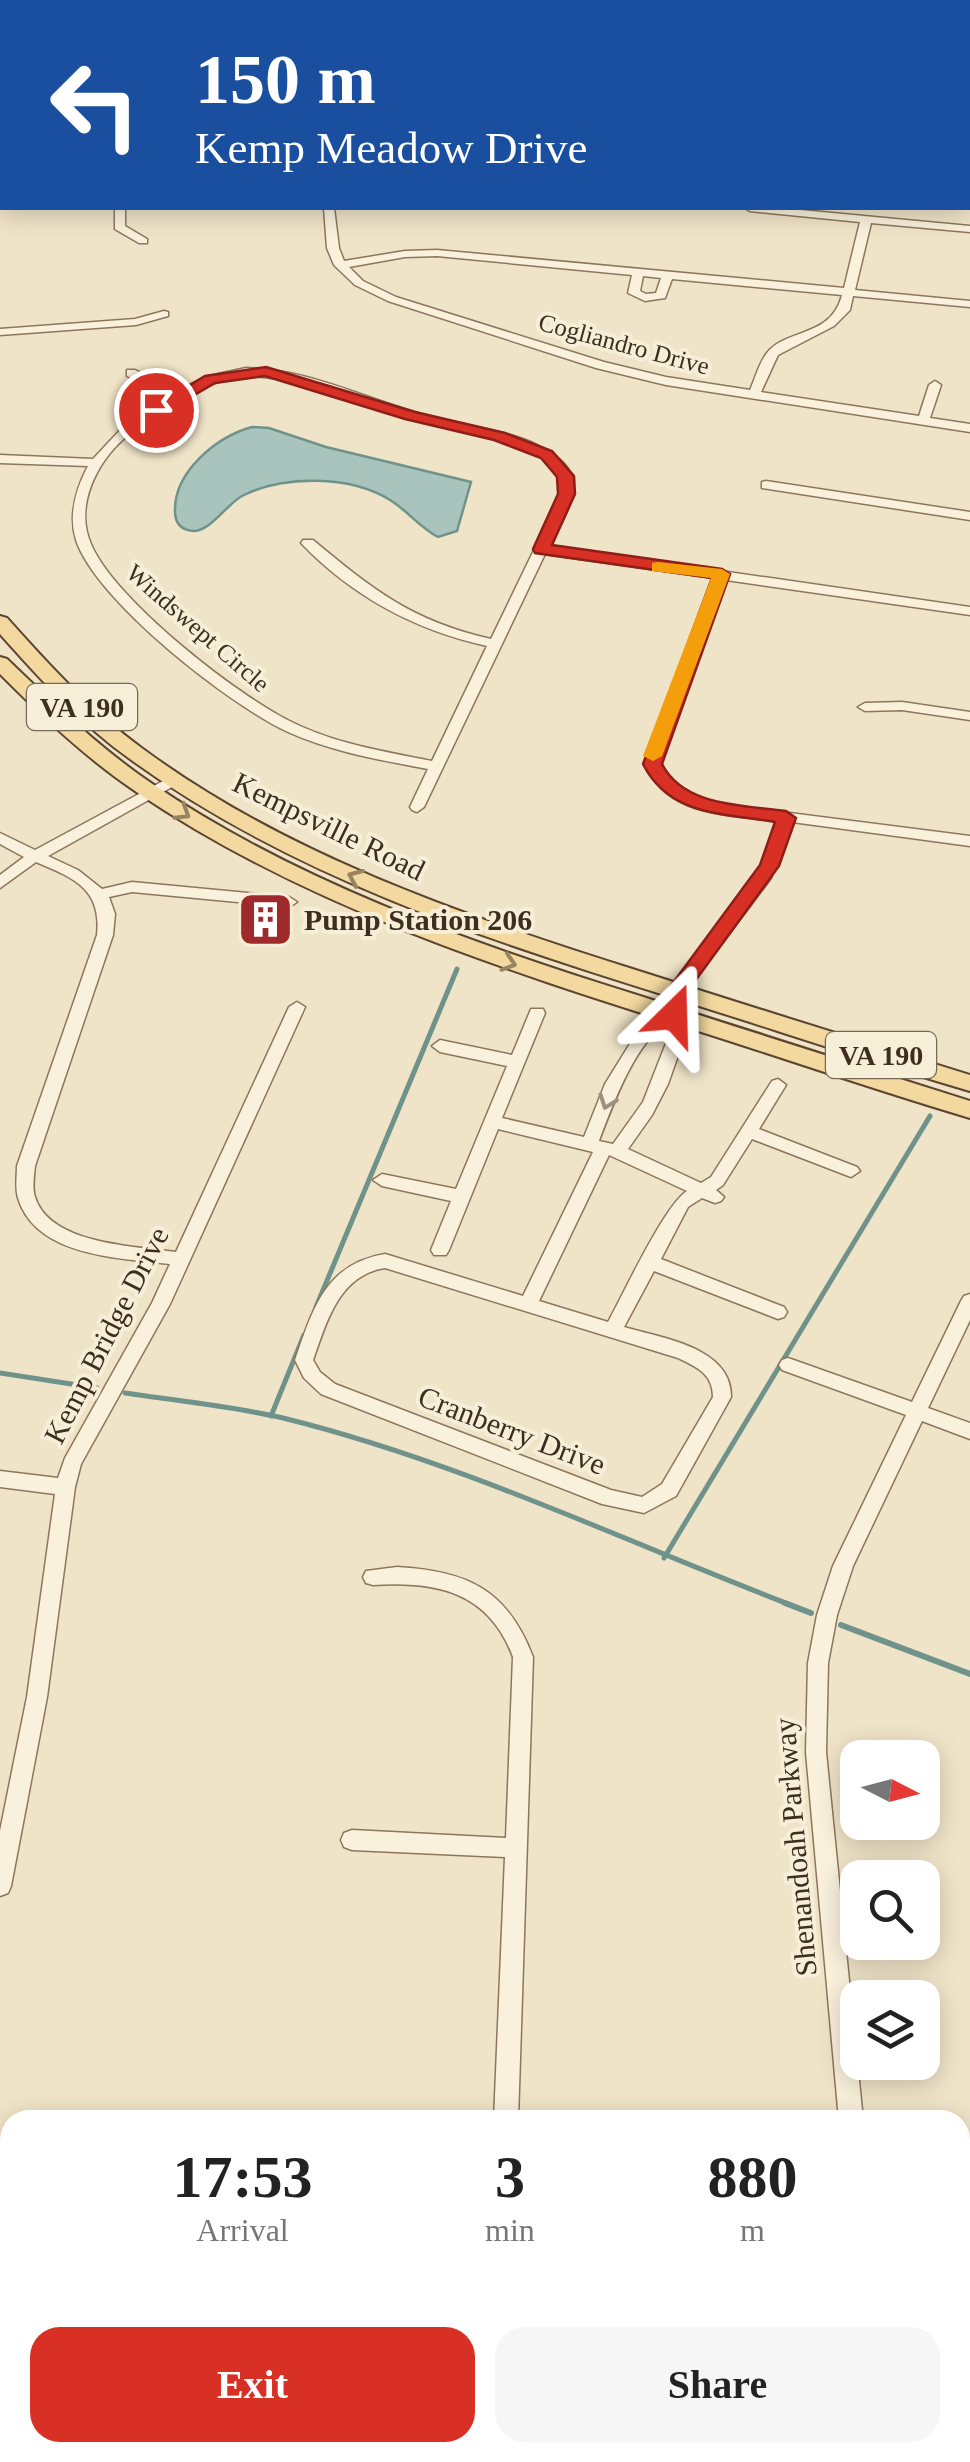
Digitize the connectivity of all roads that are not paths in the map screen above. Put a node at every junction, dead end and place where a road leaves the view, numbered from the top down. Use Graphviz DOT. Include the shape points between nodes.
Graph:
graph roads {
  1 [pos="120,210"];
  2 [pos="329,210"];
  3 [pos="773,210"];
  4 [pos="866,218"];
  5 [pos="970,228"];
  6 [pos="143,242"];
  7 [pos="340,264"];
  8 [pos="638,274"];
  9 [pos="667,276"];
  10 [pos="849,292"];
  11 [pos="970,304"];
  12 [pos="164,314"];
  13 [pos="0,332"];
  14 [pos="131,373"];
  15 [pos="935,386"];
  16 [pos="181,396"];
  17 [pos="753,396"];
  18 [pos="924,422"];
  19 [pos="970,428"];
  20 [pos="0,459"];
  21 [pos="96,463"];
  22 [pos="766,485"];
  23 [pos="970,516"];
  24 [pos="308,542"];
  25 [pos="542,549"];
  26 [pos="722,574"];
  27 [pos="970,611"];
  28 [pos="0,622"];
  29 [pos="495,644"];
  30 [pos="0,663"];
  31 [pos="865,707"];
  32 [pos="970,716"];
  33 [pos="437,766"];
  34 [pos="176,779"];
  35 [pos="151,792"];
  36 [pos="418,807"];
  37 [pos="786,818"];
  38 [pos="0,838"];
  39 [pos="970,841"];
  40 [pos="32,858"];
  41 [pos="0,883"];
  42 [pos="102,894"];
  43 [pos="290,902"];
  44 [pos="675,1003"];
  45 [pos="297,1007"];
  46 [pos="536,1013"];
  47 [pos="440,1046"];
  48 [pos="518,1062"];
  49 [pos="970,1083"];
  50 [pos="778,1085"];
  51 [pos="970,1110"];
  52 [pos="494,1122"];
  53 [pos="748,1131"];
  54 [pos="604,1147"];
  55 [pos="851,1171"];
  56 [pos="382,1180"];
  57 [pos="708,1193"];
  58 [pos="462,1197"];
  59 [pos="440,1250"];
  60 [pos="181,1259"];
  61 [pos="648,1261"];
  62 [pos="970,1301"];
  63 [pos="528,1306"];
  64 [pos="778,1312"];
  65 [pos="614,1330"];
  66 [pos="788,1365"];
  67 [pos="918,1411"];
  68 [pos="970,1431"];
  69 [pos="0,1479"];
  70 [pos="65,1488"];
  71 [pos="373,1577"];
  72 [pos="352,1840"];
  73 [pos="517,1848"];
  74 [pos="0,1886"];
  75 [pos="506,2110"];
  76 [pos="850,2110"];
  1 -- 6 [label="street" via="119,227"];
  2 -- 7 [label="street"];
  3 -- 4 [label="street"];
  4 -- 5 [label="street"];
  4 -- 10 [label="street"];
  7 -- 8 [label="street" via="436,253"];
  7 -- 17 [label="street, Cogliandro Drive" via="373,291 424,310 630,373"];
  8 -- 9 [label="street"];
  8 -- 9 [label="street" via="634,293 645,298 661,296"];
  9 -- 10 [label="street"];
  10 -- 11 [label="street"];
  10 -- 17 [label="street" via="830,324 773,352"];
  12 -- 13 [label="street"];
  14 -- 16 [label="street"];
  15 -- 18 [label="street"];
  16 -- 21 [label="street, Windswept Circle" via="120,436"];
  16 -- 25 [label="street, Windswept Circle" via="220,376 266,372 531,446 560,466 567,485"];
  17 -- 18 [label="street, Cogliandro Drive"];
  18 -- 19 [label="street, Cogliandro Drive"];
  20 -- 21 [label="street"];
  21 -- 33 [label="street, Windswept Circle" via="83,490 84,545 108,582 216,680 312,736"];
  22 -- 23 [label="street"];
  24 -- 29 [label="street" via="398,615"];
  25 -- 26 [label="street"];
  25 -- 29 [label="street, Windswept Circle"];
  26 -- 27 [label="street"];
  26 -- 37 [label="street" via="652,764 662,782 692,802"];
  28 -- 34 [label="main road, Kempsville Road / VA 190" via="76,702"];
  29 -- 33 [label="street, Windswept Circle"];
  30 -- 35 [label="main road, Kempsville Road / VA 190" via="80,740"];
  31 -- 32 [label="street"];
  33 -- 36 [label="street, Windswept Circle"];
  34 -- 35 [label="street"];
  44 -- 34 [label="main road, Kempsville Road / VA 190, one-way" via="390,892 268,834"];
  35 -- 40 [label="street"];
  35 -- 44 [label="main road, Kempsville Road / VA 190, one-way" via="244,849 347,900 486,955"];
  37 -- 39 [label="street"];
  37 -- 44 [label="street" via="762,878"];
  38 -- 40 [label="street"];
  40 -- 41 [label="street"];
  40 -- 42 [label="street"];
  42 -- 43 [label="street" via="132,887"];
  42 -- 60 [label="street" via="109,921 26,1166 24,1197 38,1221 63,1237"];
  44 -- 49 [label="main road, Kempsville Road / VA 190"];
  44 -- 51 [label="main road, Kempsville Road / VA 190"];
  44 -- 54 [label="street, one-way" via="650,1025 613,1084"];
  44 -- 54 [label="street" via="678,1033 657,1090"];
  45 -- 60 [label="street, Kemp Bridge Drive"];
  46 -- 48 [label="street"];
  47 -- 48 [label="street"];
  48 -- 52 [label="street"];
  50 -- 53 [label="street"];
  52 -- 54 [label="street"];
  52 -- 58 [label="street"];
  53 -- 55 [label="street"];
  53 -- 57 [label="street"];
  54 -- 57 [label="street"];
  54 -- 63 [label="street"];
  56 -- 58 [label="street"];
  57 -- 61 [label="street" via="682,1203"];
  58 -- 59 [label="street"];
  60 -- 70 [label="street, Kemp Bridge Drive" via="72,1463"];
  61 -- 64 [label="street"];
  61 -- 65 [label="street"];
  62 -- 67 [label="street, Shenandoah Parkway"];
  63 -- 65 [label="street, Cranberry Drive"];
  63 -- 65 [label="street, Cranberry Drive" via="371,1262 341,1280 304,1360 307,1372 328,1389 610,1498 644,1505 669,1490 724,1386 696,1358"];
  66 -- 67 [label="street"];
  67 -- 68 [label="street"];
  67 -- 76 [label="street, Shenandoah Parkway" via="843,1566 818,1663 816,1752"];
  69 -- 70 [label="street"];
  70 -- 74 [label="street, Kemp Bridge Drive"];
  71 -- 73 [label="street" via="424,1576 459,1585 492,1604 513,1630 524,1677"];
  72 -- 73 [label="street"];
  73 -- 75 [label="street"];
}
